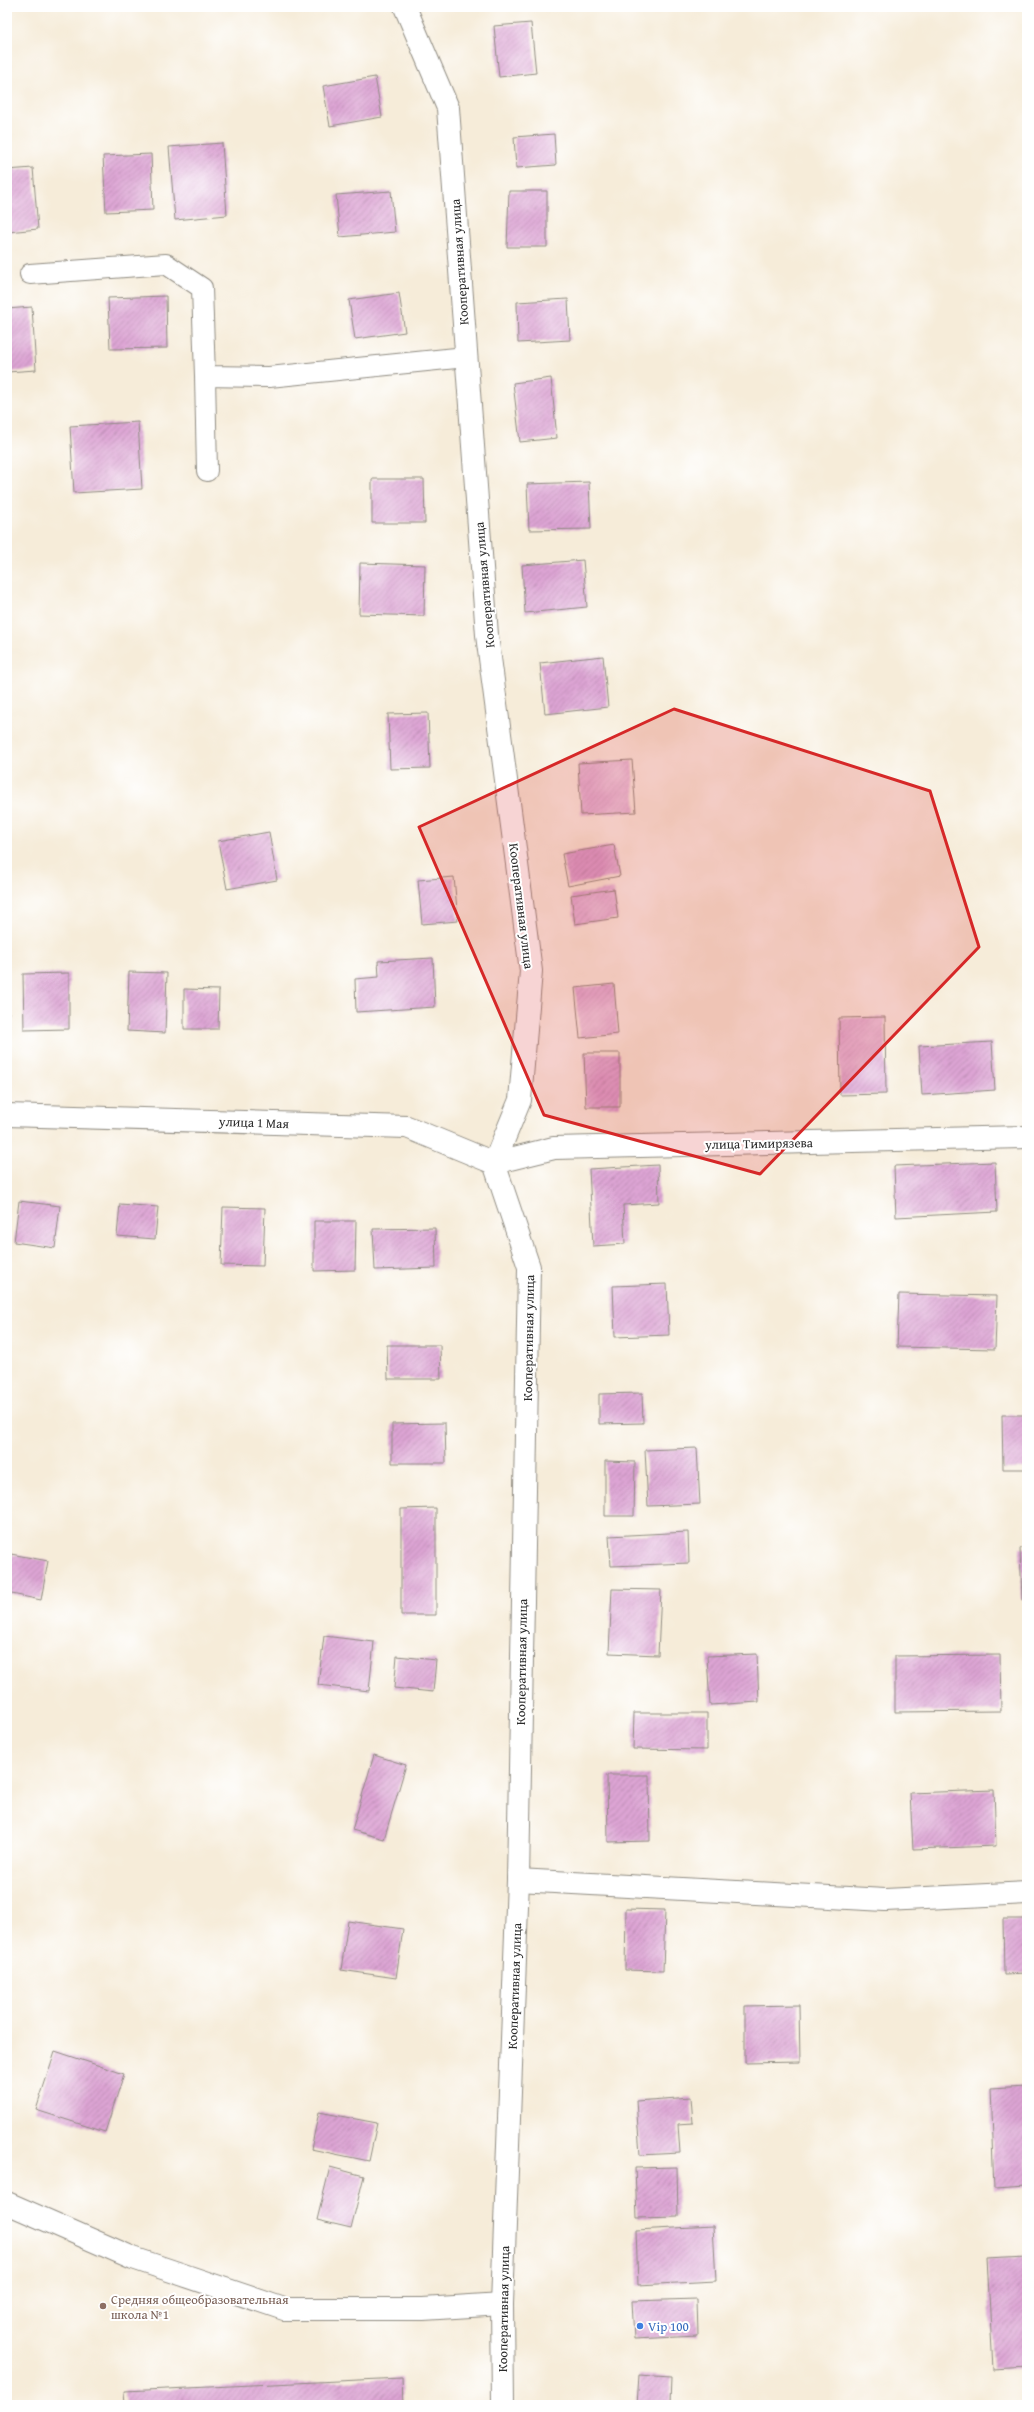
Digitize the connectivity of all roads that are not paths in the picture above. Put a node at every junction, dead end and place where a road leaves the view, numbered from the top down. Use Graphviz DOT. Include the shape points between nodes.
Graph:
graph roads {
  1 [pos="405,7"];
  2 [pos="30,274"];
  3 [pos="466,357"];
  4 [pos="205,376"];
  5 [pos="207,471"];
  6 [pos="7,1115"];
  7 [pos="1027,1137"];
  8 [pos="494,1163"];
  9 [pos="518,1880"];
  10 [pos="1027,1893"];
  11 [pos="7,2203"];
  12 [pos="502,2304"];
  13 [pos="503,2405"];
  1 -- 3 [label="street, Кооперативная улица" via="448,108"];
  2 -- 4 [label="lane" via="166,264 202,288"];
  3 -- 4 [label="lane" via="269,377"];
  3 -- 8 [label="street, Кооперативная улица" via="487,635 531,971 520,1100"];
  4 -- 5 [label="lane"];
  6 -- 8 [label="street, улица 1 Мая" via="407,1127"];
  7 -- 8 [label="street, улица Тимирязева" via="554,1148"];
  8 -- 9 [label="street, Кооперативная улица" via="529,1267"];
  9 -- 10 [label="street" via="886,1900"];
  9 -- 12 [label="street, Кооперативная улица"];
  11 -- 12 [label="street" via="133,2258 284,2309 423,2309"];
  12 -- 13 [label="street, Кооперативная улица"];
}
